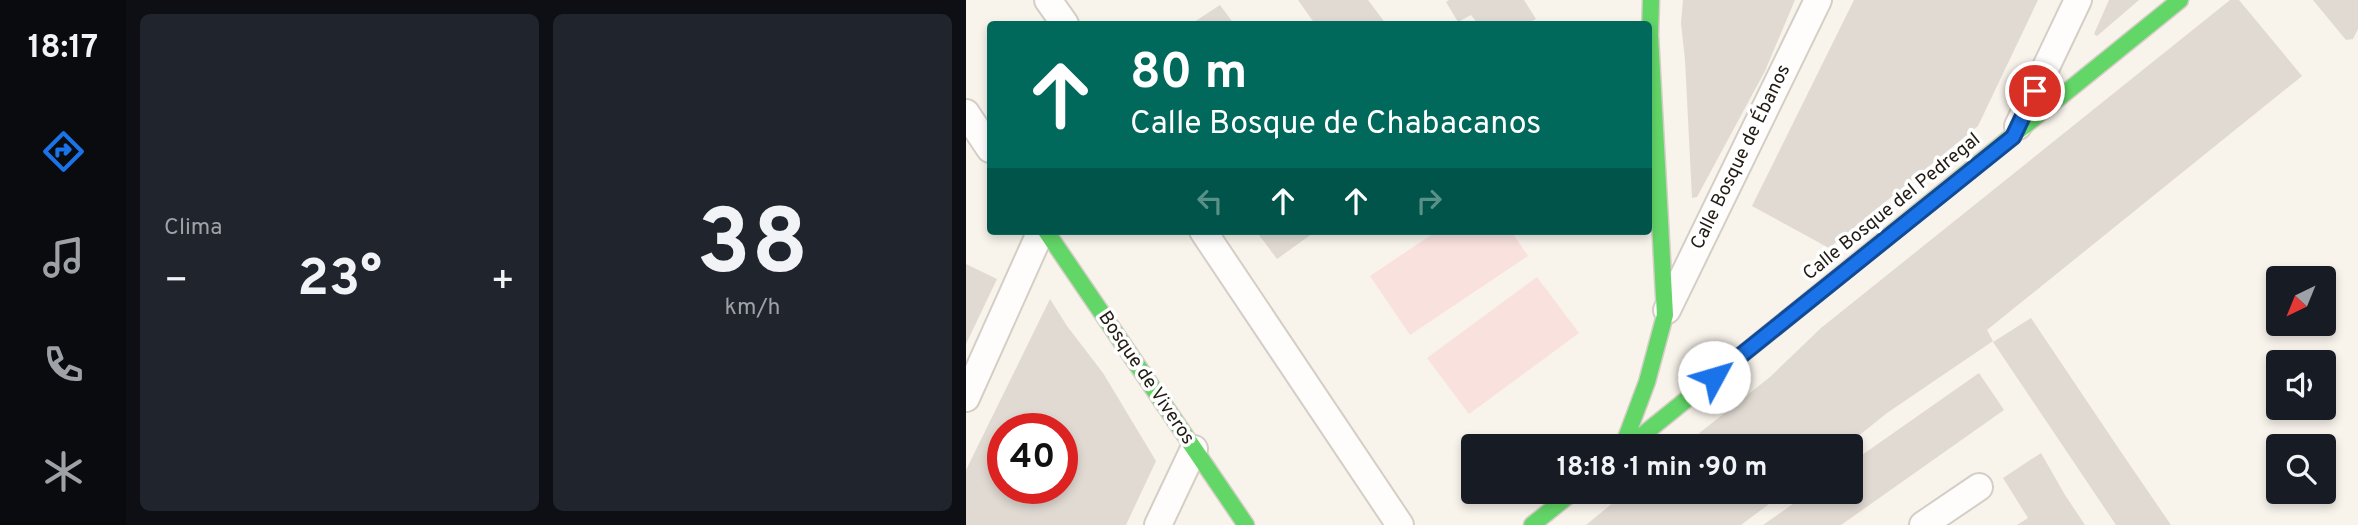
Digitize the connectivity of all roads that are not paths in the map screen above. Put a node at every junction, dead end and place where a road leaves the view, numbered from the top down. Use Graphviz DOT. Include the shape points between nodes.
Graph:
graph roads {
  1 [pos="1048,0"];
  2 [pos="1651,0"];
  3 [pos="1818,0"];
  4 [pos="2078,0"];
  5 [pos="2180,0"];
  6 [pos="1063,21"];
  7 [pos="1651,21"];
  8 [pos="1652,67"];
  9 [pos="966,113"];
  10 [pos="2013,137"];
  11 [pos="987,144"];
  12 [pos="1042,235"];
  13 [pos="1047,235"];
  14 [pos="1206,235"];
  15 [pos="1665,315"];
  16 [pos="966,398"];
  17 [pos="1628,434"];
  18 [pos="1644,434"];
  19 [pos="1194,449"];
  20 [pos="1979,487"];
  21 [pos="1558,504"];
  22 [pos="1158,525"];
  23 [pos="1246,525"];
  24 [pos="1400,525"];
  25 [pos="1532,525"];
  26 [pos="1923,525"];
  1 -- 6 [label="street"];
  2 -- 7 [label="street"];
  3 -- 15 [label="street, Calle Bosque de Ébanos"];
  4 -- 10 [label="street"];
  5 -- 10 [label="street, Calle Bosque del Pedregal"];
  8 -- 15 [label="street"];
  9 -- 11 [label="street"];
  10 -- 18 [label="street, Calle Bosque del Pedregal"];
  12 -- 16 [label="street"];
  13 -- 19 [label="street, Bosque de Viveros"];
  14 -- 24 [label="street"];
  15 -- 17 [label="street"];
  19 -- 22 [label="street"];
  19 -- 23 [label="street, Bosque de Viveros"];
  20 -- 26 [label="street"];
  21 -- 25 [label="street"];
}
